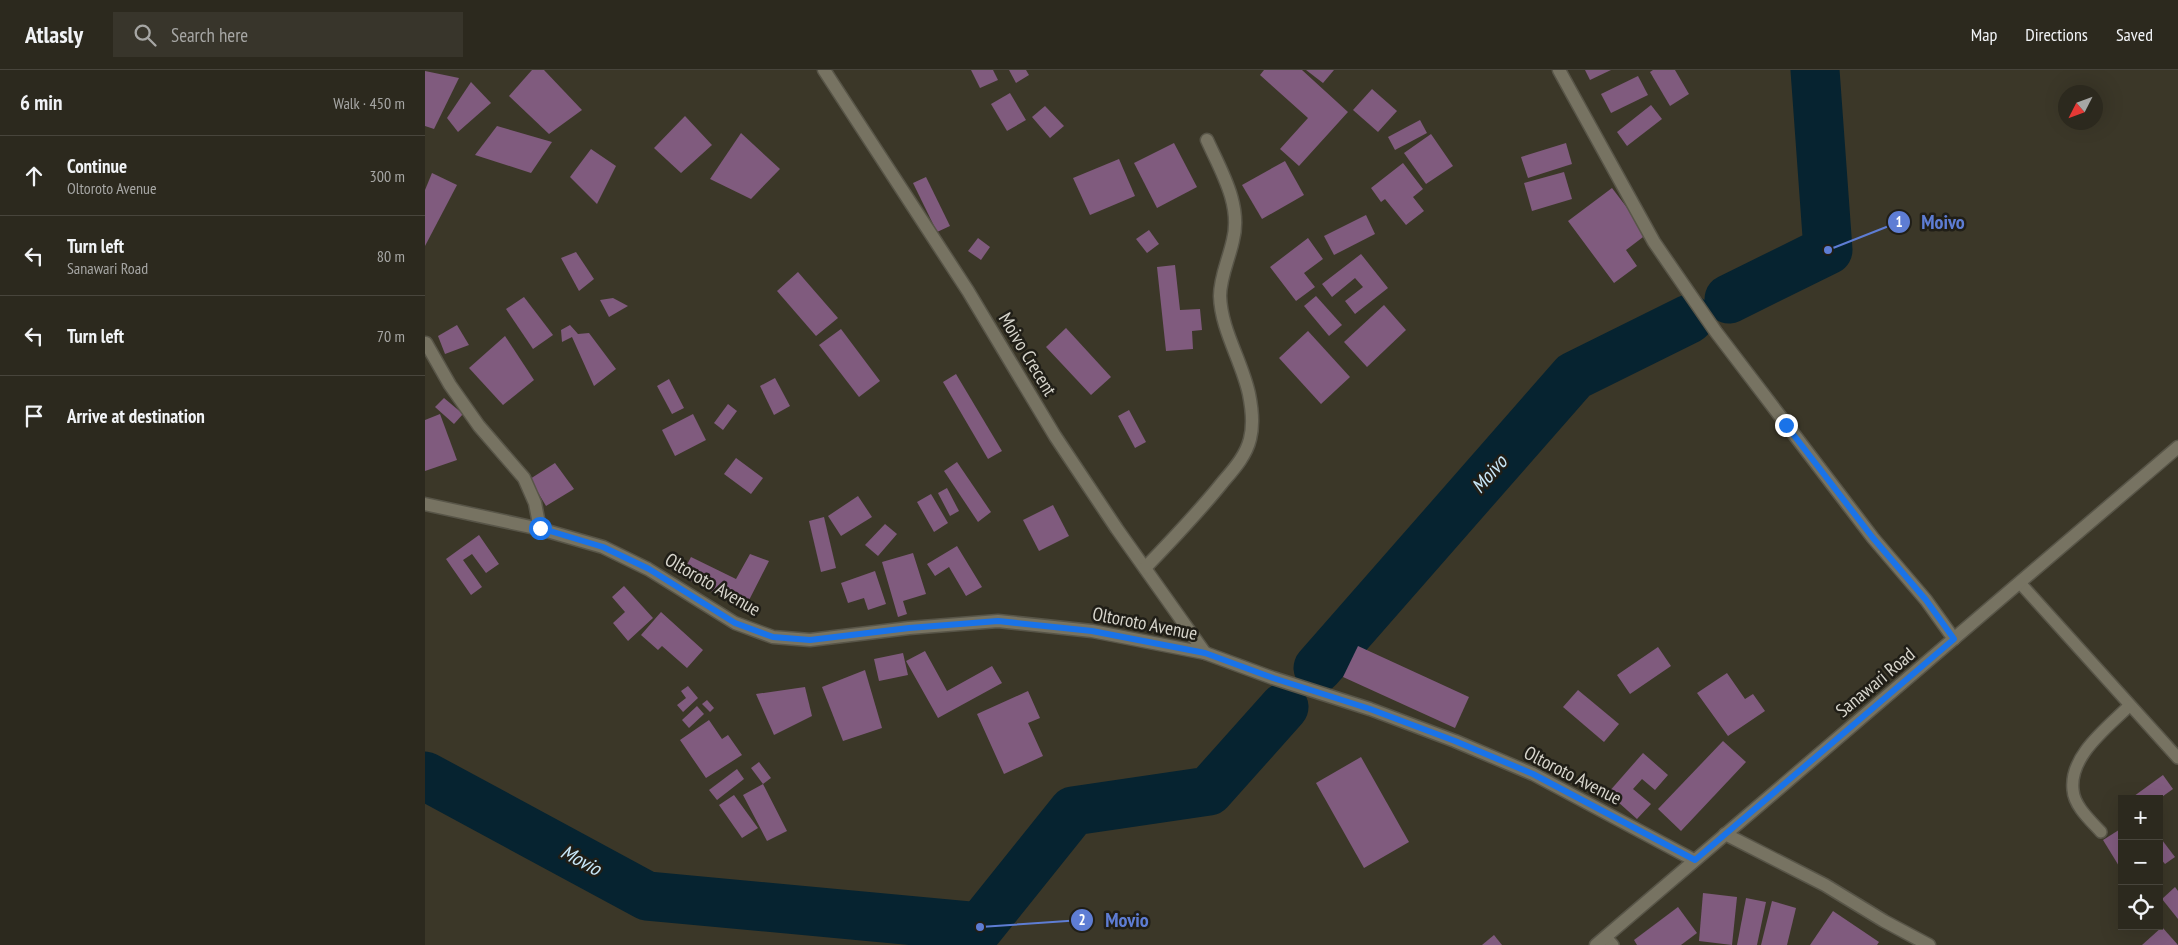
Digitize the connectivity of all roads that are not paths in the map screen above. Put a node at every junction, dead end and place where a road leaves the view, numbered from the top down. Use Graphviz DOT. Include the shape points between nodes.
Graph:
graph roads {
  1 [pos="824,70"];
  2 [pos="1559,70"];
  3 [pos="1207,140"];
  4 [pos="426,343"];
  5 [pos="2178,447"];
  6 [pos="425,504"];
  7 [pos="540,528"];
  8 [pos="1145,568"];
  9 [pos="2020,583"];
  10 [pos="1954,639"];
  11 [pos="1205,653"];
  12 [pos="2129,706"];
  13 [pos="2178,758"];
  14 [pos="2101,832"];
  15 [pos="1725,834"];
  16 [pos="1695,860"];
  17 [pos="1605,942"];
  18 [pos="1929,945"];
  1 -- 8 [label="street, Moivo Crecent" via="968,291 1055,436"];
  2 -- 10 [label="street" via="1654,242 1716,332"];
  3 -- 8 [label="street" via="1232,197 1234,238 1221,281 1220,296 1224,320 1249,393 1253,422 1250,441 1240,460 1196,515"];
  4 -- 7 [label="street" via="479,426 524,478 535,503"];
  5 -- 9 [label="street, Sanawari Road"];
  6 -- 7 [label="street, Oltoroto Avenue"];
  7 -- 11 [label="street, Oltoroto Avenue" via="603,547 649,569 735,623 773,637 810,640 998,621 1092,631"];
  8 -- 11 [label="street, Moivo Crecent"];
  9 -- 10 [label="street, Sanawari Road"];
  9 -- 12 [label="lane"];
  10 -- 15 [label="street, Sanawari Road"];
  11 -- 16 [label="street, Oltoroto Avenue" via="1370,709 1533,774"];
  12 -- 13 [label="lane"];
  12 -- 14 [label="lane" via="2084,752 2074,770 2073,792 2082,810"];
  15 -- 16 [label="street, Sanawari Road"];
  15 -- 18 [label="street" via="1825,885"];
  16 -- 17 [label="street, Sanawari Road"];
}
